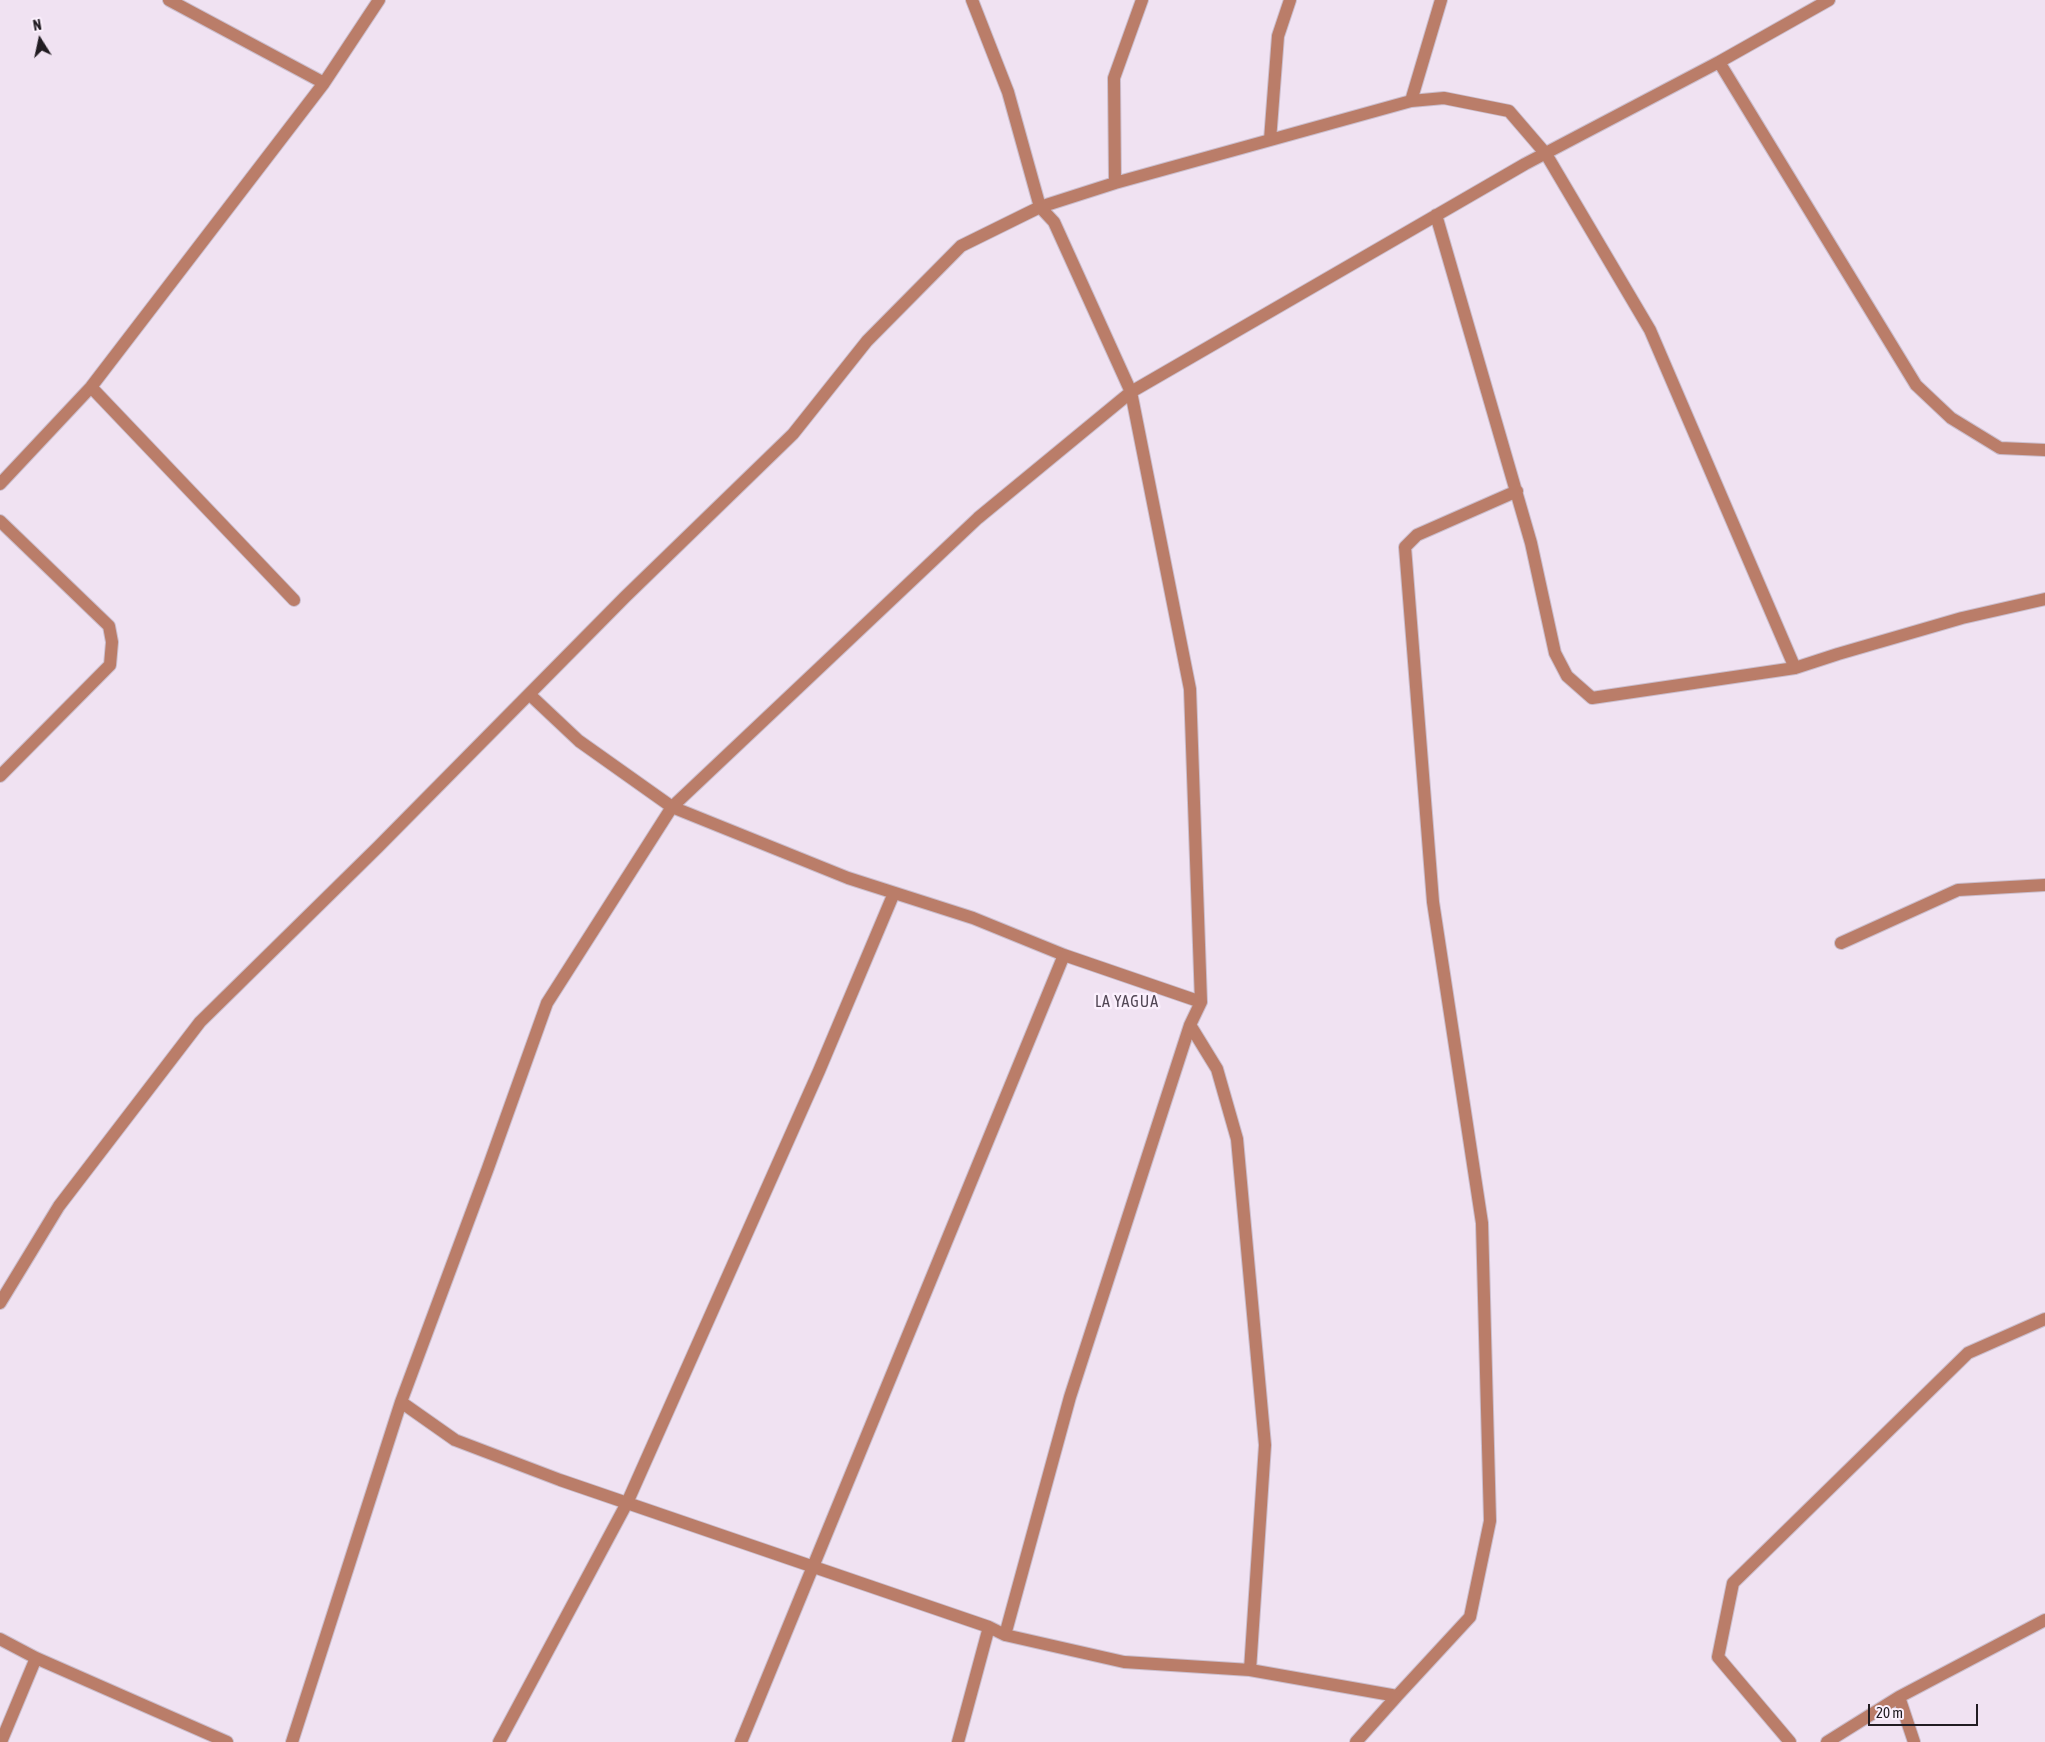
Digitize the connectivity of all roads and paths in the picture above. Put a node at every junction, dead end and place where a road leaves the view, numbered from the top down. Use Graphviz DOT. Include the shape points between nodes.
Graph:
graph roads {
  1 [pos="169,0"];
  2 [pos="379,0"];
  3 [pos="972,0"];
  4 [pos="1142,0"];
  5 [pos="1290,0"];
  6 [pos="1441,0"];
  7 [pos="1829,0"];
  8 [pos="1719,62"];
  9 [pos="324,83"];
  10 [pos="1411,101"];
  11 [pos="1270,140"];
  12 [pos="1546,154"];
  13 [pos="1115,182"];
  14 [pos="1040,207"];
  15 [pos="1436,215"];
  16 [pos="91,387"];
  17 [pos="1131,392"];
  18 [pos="2045,450"];
  19 [pos="0,484"];
  20 [pos="1517,491"];
  21 [pos="0,521"];
  22 [pos="2045,599"];
  23 [pos="294,600"];
  24 [pos="1795,668"];
  25 [pos="529,694"];
  26 [pos="0,776"];
  27 [pos="672,806"];
  28 [pos="2045,885"];
  29 [pos="894,893"];
  30 [pos="1841,943"];
  31 [pos="1064,955"];
  32 [pos="1201,1002"];
  33 [pos="1190,1025"];
  34 [pos="0,1302"];
  35 [pos="2045,1319"];
  36 [pos="401,1402"];
  37 [pos="627,1503"];
  38 [pos="812,1567"];
  39 [pos="2045,1620"];
  40 [pos="989,1627"];
  41 [pos="1005,1635"];
  42 [pos="0,1639"];
  43 [pos="36,1658"];
  44 [pos="1250,1670"];
  45 [pos="1397,1696"];
  46 [pos="1899,1698"];
  47 [pos="1,1742"];
  48 [pos="227,1742"];
  49 [pos="292,1742"];
  50 [pos="499,1742"];
  51 [pos="741,1742"];
  52 [pos="958,1742"];
  53 [pos="1356,1742"];
  54 [pos="1790,1742"];
  55 [pos="1827,1742"];
  56 [pos="1914,1742"];
  1 -- 9 [label="street"];
  2 -- 9 [label="street"];
  3 -- 14 [label="street" via="1008,92"];
  4 -- 13 [label="street" via="1114,78"];
  5 -- 11 [label="street" via="1278,36"];
  6 -- 10 [label="street"];
  7 -- 8 [label="street"];
  8 -- 12 [label="street"];
  8 -- 18 [label="street" via="1916,384 1951,418 2000,448"];
  9 -- 16 [label="street"];
  10 -- 11 [label="street"];
  10 -- 12 [label="street" via="1444,98 1509,111"];
  11 -- 13 [label="street"];
  12 -- 15 [label="street"];
  12 -- 24 [label="street" via="1650,330"];
  13 -- 14 [label="street"];
  14 -- 17 [label="street" via="1054,222"];
  14 -- 25 [label="street" via="961,246 867,341 793,434"];
  15 -- 17 [label="street"];
  15 -- 20 [label="street"];
  16 -- 19 [label="street"];
  16 -- 23 [label="street"];
  17 -- 27 [label="street" via="978,518"];
  17 -- 32 [label="street" via="1190,689"];
  20 -- 24 [label="street" via="1555,653 1567,676 1592,698"];
  20 -- 45 [label="street" via="1417,535 1405,547 1433,902 1482,1223 1490,1521 1470,1617"];
  21 -- 26 [label="street" via="109,626 112,642 110,665"];
  22 -- 24 [label="street" via="1962,618"];
  25 -- 27 [label="street" via="579,741"];
  25 -- 34 [label="street" via="200,1022 59,1206"];
  27 -- 29 [label="street" via="848,878"];
  27 -- 36 [label="street" via="547,1003"];
  28 -- 30 [label="street" via="1958,890"];
  29 -- 31 [label="street" via="972,918"];
  29 -- 37 [label="street" via="819,1072"];
  31 -- 32 [label="street"];
  31 -- 38 [label="street"];
  32 -- 33 [label="street"];
  33 -- 41 [label="street" via="1070,1397"];
  33 -- 44 [label="street" via="1217,1069 1236,1139 1265,1444"];
  35 -- 54 [label="street" via="1968,1353 1733,1583 1718,1657"];
  36 -- 37 [label="street" via="454,1440"];
  36 -- 49 [label="street"];
  37 -- 38 [label="street"];
  37 -- 50 [label="street"];
  38 -- 40 [label="street"];
  38 -- 51 [label="street"];
  39 -- 46 [label="street"];
  40 -- 41 [label="street"];
  40 -- 52 [label="street"];
  41 -- 44 [label="street" via="1124,1662"];
  42 -- 43 [label="street"];
  43 -- 47 [label="street"];
  43 -- 48 [label="street"];
  44 -- 45 [label="street"];
  45 -- 53 [label="street"];
  46 -- 55 [label="street"];
  46 -- 56 [label="street"];
}
